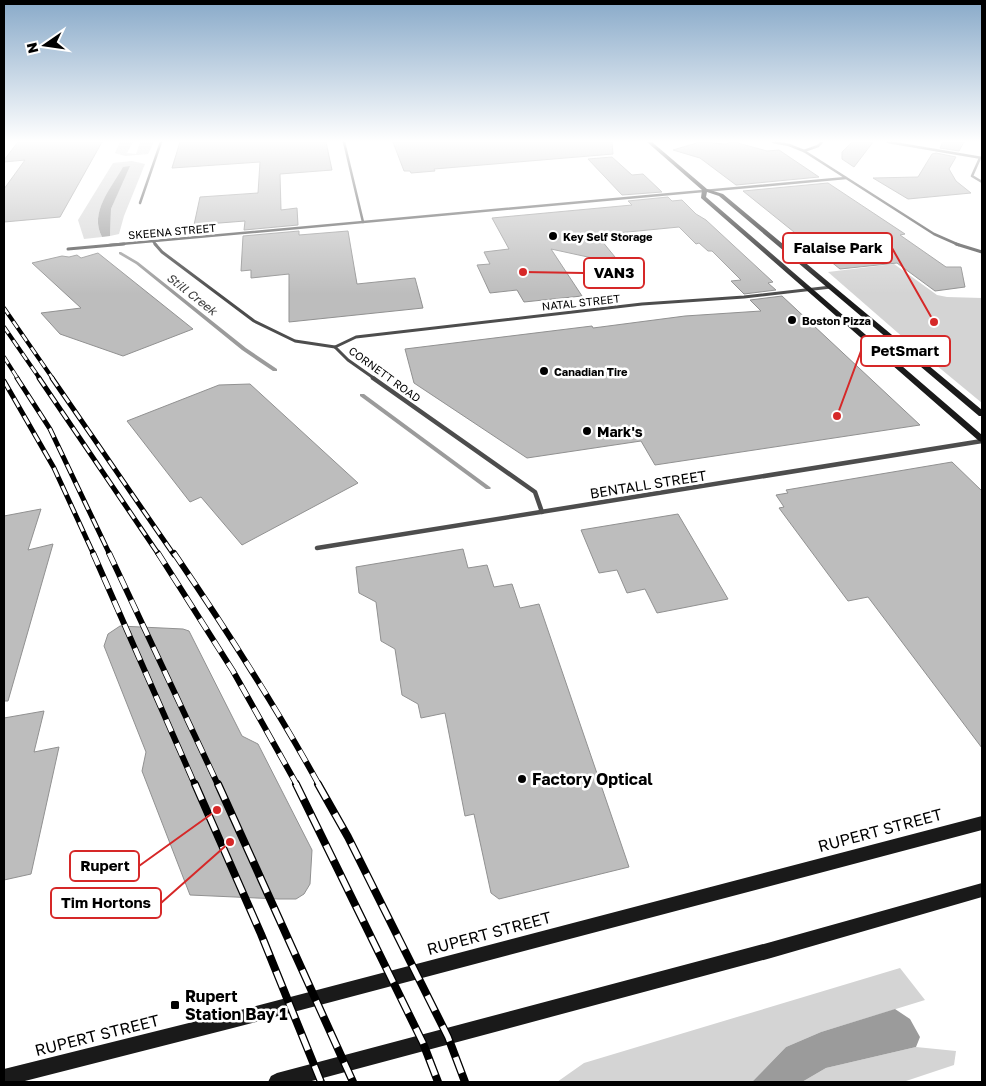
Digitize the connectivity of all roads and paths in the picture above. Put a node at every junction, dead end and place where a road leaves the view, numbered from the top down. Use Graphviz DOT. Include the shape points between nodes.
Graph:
graph roads {
  1 [pos="144,193"];
  2 [pos="356,193"];
  3 [pos="676,193"];
  4 [pos="704,193"];
  5 [pos="714,193"];
  6 [pos="870,193"];
  7 [pos="140,203"];
  8 [pos="363,222"];
  9 [pos="153,241"];
  10 [pos="68,249"];
  11 [pos="982,252"];
  12 [pos="831,287"];
  13 [pos="810,289"];
  14 [pos="335,347"];
  15 [pos="982,414"];
  16 [pos="982,440"];
  17 [pos="542,512"];
  18 [pos="318,548"];
  19 [pos="982,822"];
  20 [pos="982,890"];
  21 [pos="4,1078"];
  22 [pos="277,1082"];
  1 -- 7 [label="street"];
  2 -- 8 [label="street"];
  3 -- 8 [label="street, SKEENA STREET"];
  4 -- 13 [label="main road" via="703,197"];
  5 -- 12 [label="main road" via="722,195"];
  6 -- 11 [label="street" via="939,236"];
  8 -- 9 [label="street, SKEENA STREET"];
  9 -- 10 [label="street, SKEENA STREET"];
  9 -- 14 [label="street, CORNETT ROAD" via="162,252 254,321 295,341"];
  12 -- 13 [label="street, NATAL STREET"];
  12 -- 15 [label="main road"];
  13 -- 14 [label="street, NATAL STREET" via="642,304 356,337"];
  13 -- 16 [label="main road"];
  14 -- 17 [label="street, CORNETT ROAD" via="348,360 535,492"];
  16 -- 17 [label="street, BENTALL STREET"];
  17 -- 18 [label="street, BENTALL STREET"];
  19 -- 21 [label="main road, RUPERT STREET"];
  20 -- 22 [label="main road" via="762,953"];
}
